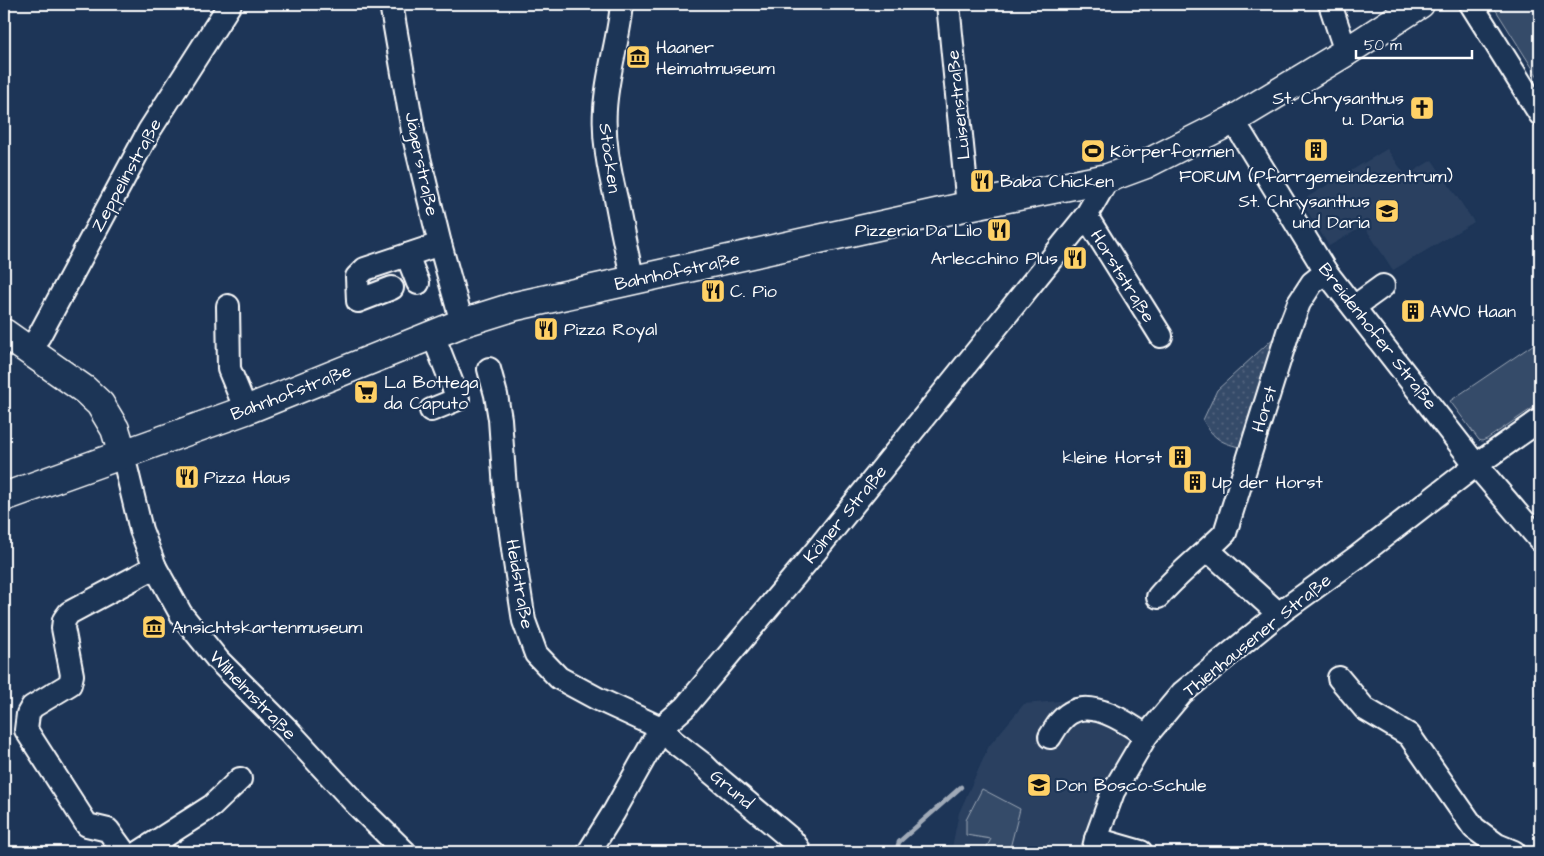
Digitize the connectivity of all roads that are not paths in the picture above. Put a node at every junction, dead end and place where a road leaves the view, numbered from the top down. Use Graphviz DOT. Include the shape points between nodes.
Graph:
graph roads {
  1 [pos="230,4"];
  2 [pos="391,4"];
  3 [pos="622,4"];
  4 [pos="948,4"];
  5 [pos="1330,4"];
  6 [pos="1420,4"];
  7 [pos="1471,4"];
  8 [pos="1346,52"];
  9 [pos="1540,114"];
  10 [pos="1234,120"];
  11 [pos="1108,178"];
  12 [pos="968,206"];
  13 [pos="1086,216"];
  14 [pos="440,244"];
  15 [pos="407,255"];
  16 [pos="1326,272"];
  17 [pos="633,281"];
  18 [pos="418,283"];
  19 [pos="1382,286"];
  20 [pos="392,288"];
  21 [pos="228,306"];
  22 [pos="1354,307"];
  23 [pos="462,323"];
  24 [pos="4,333"];
  25 [pos="433,335"];
  26 [pos="1161,336"];
  27 [pos="29,351"];
  28 [pos="489,369"];
  29 [pos="246,410"];
  30 [pos="431,410"];
  31 [pos="1540,420"];
  32 [pos="122,456"];
  33 [pos="1476,464"];
  34 [pos="4,497"];
  35 [pos="1540,540"];
  36 [pos="1208,550"];
  37 [pos="155,566"];
  38 [pos="1158,597"];
  39 [pos="1279,614"];
  40 [pos="1339,678"];
  41 [pos="661,728"];
  42 [pos="1146,736"];
  43 [pos="1050,737"];
  44 [pos="240,779"];
  45 [pos="1095,846"];
  46 [pos="395,849"];
  47 [pos="124,852"];
  48 [pos="140,852"];
  49 [pos="589,852"];
  50 [pos="799,852"];
  51 [pos="1141,852"];
  52 [pos="1514,852"];
  1 -- 27 [label="street, Zeppelinstraße" via="149,130"];
  2 -- 14 [label="street, Jägerstraße" via="414,137"];
  3 -- 17 [label="street, Stöcken" via="605,107 606,151"];
  4 -- 12 [label="street, Luisenstraße"];
  5 -- 8 [label="street"];
  6 -- 8 [label="main road, Bahnhofstraße"];
  7 -- 9 [label="street"];
  8 -- 10 [label="main road, Bahnhofstraße"];
  10 -- 11 [label="main road, Bahnhofstraße" via="1146,164"];
  10 -- 16 [label="street, Breidenhofer Straße"];
  11 -- 12 [label="main road, Bahnhofstraße"];
  11 -- 13 [label="street, Kölner Straße"];
  12 -- 17 [label="main road, Bahnhofstraße"];
  13 -- 26 [label="street, Horststraße"];
  13 -- 41 [label="street, Kölner Straße" via="816,552 685,707"];
  14 -- 15 [label="street"];
  14 -- 23 [label="street, Jägerstraße"];
  15 -- 18 [label="street"];
  15 -- 20 [label="street" via="365,269 357,277 358,301"];
  16 -- 22 [label="street, Breidenhofer Straße"];
  16 -- 36 [label="street, Horst" via="1312,283 1299,303 1225,533"];
  17 -- 23 [label="main road, Bahnhofstraße" via="516,306"];
  19 -- 22 [label="street"];
  21 -- 29 [label="street" via="228,369"];
  22 -- 33 [label="street, Breidenhofer Straße"];
  23 -- 25 [label="main road, Bahnhofstraße"];
  24 -- 27 [label="main road"];
  25 -- 29 [label="main road, Bahnhofstraße"];
  25 -- 30 [label="street" via="458,399"];
  27 -- 32 [label="main road" via="100,404 115,429"];
  28 -- 41 [label="street, Heidstraße" via="500,419 508,508 524,621 536,654 559,678"];
  29 -- 32 [label="main road, Bahnhofstraße"];
  31 -- 33 [label="street, Thienhausener Straße"];
  32 -- 34 [label="main road, Bahnhofstraße"];
  32 -- 37 [label="street, Wilhelmstraße" via="141,530"];
  33 -- 35 [label="street, Breidenhofer Straße"];
  33 -- 39 [label="street, Thienhausener Straße"];
  36 -- 38 [label="street, Horst"];
  36 -- 39 [label="street"];
  37 -- 46 [label="street, Wilhelmstraße" via="181,614 218,660"];
  37 -- 47 [label="street" via="69,613 62,628 72,675 70,684 32,708 26,730 87,825 108,830"];
  39 -- 42 [label="street, Thienhausener Straße" via="1182,693"];
  40 -- 52 [label="street" via="1365,708 1409,735 1474,828 1497,845"];
  41 -- 49 [label="street, Kölner Straße"];
  41 -- 50 [label="street, Grund" via="792,840"];
  42 -- 43 [label="street" via="1111,715 1082,709 1070,712"];
  42 -- 45 [label="street, Thienhausener Straße" via="1113,792"];
  44 -- 48 [label="street" via="212,806"];
  45 -- 51 [label="street"];
}
